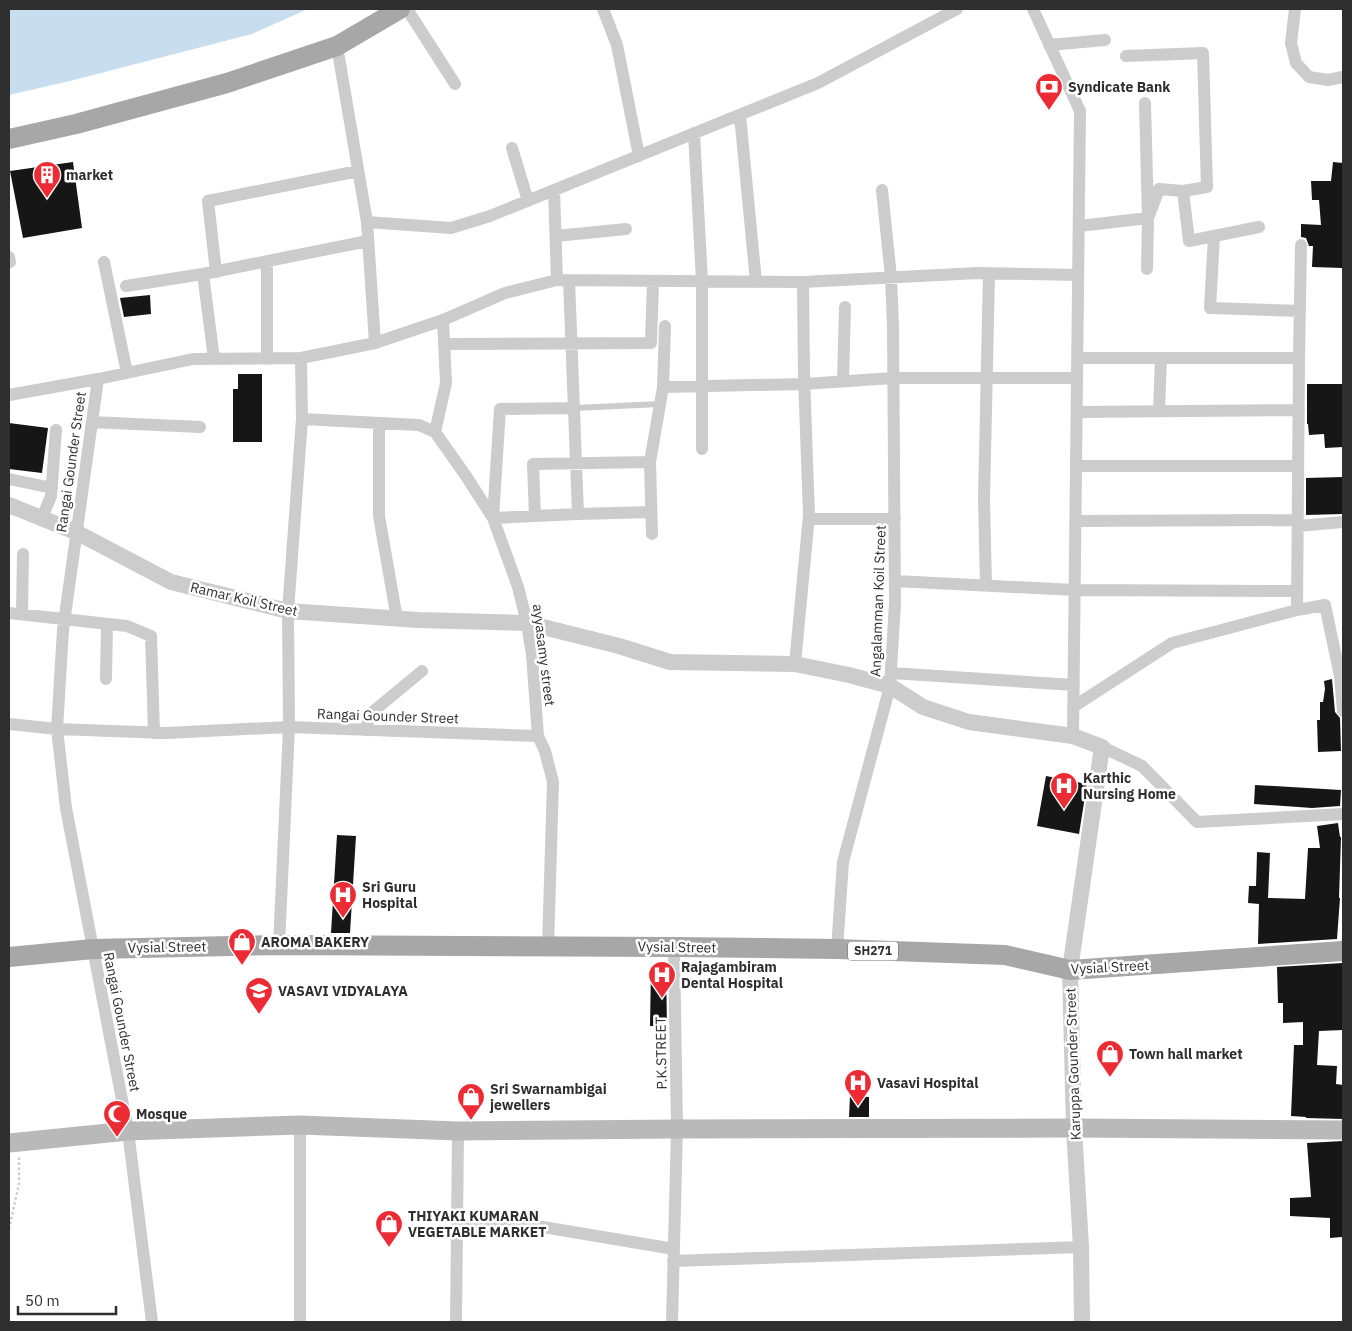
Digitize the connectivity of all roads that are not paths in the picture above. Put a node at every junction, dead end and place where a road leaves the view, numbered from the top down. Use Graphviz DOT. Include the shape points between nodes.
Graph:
graph roads {
  1 [pos="400,9"];
  2 [pos="406,9"];
  3 [pos="603,9"];
  4 [pos="956,9"];
  5 [pos="1033,9"];
  6 [pos="1295,9"];
  7 [pos="1105,40"];
  8 [pos="1050,45"];
  9 [pos="337,46"];
  10 [pos="1126,56"];
  11 [pos="1343,77"];
  12 [pos="455,84"];
  13 [pos="1145,103"];
  14 [pos="740,114"];
  15 [pos="694,133"];
  16 [pos="9,139"];
  17 [pos="512,148"];
  18 [pos="639,156"];
  19 [pos="358,171"];
  20 [pos="554,190"];
  21 [pos="882,190"];
  22 [pos="1183,191"];
  23 [pos="528,200"];
  24 [pos="1148,218"];
  25 [pos="367,222"];
  26 [pos="1079,226"];
  27 [pos="1259,227"];
  28 [pos="626,229"];
  29 [pos="556,236"];
  30 [pos="1214,236"];
  31 [pos="368,241"];
  32 [pos="1301,245"];
  33 [pos="104,262"];
  34 [pos="267,262"];
  35 [pos="1147,268"];
  36 [pos="216,272"];
  37 [pos="203,274"];
  38 [pos="989,274"];
  39 [pos="1078,275"];
  40 [pos="891,277"];
  41 [pos="563,280"];
  42 [pos="653,281"];
  43 [pos="702,281"];
  44 [pos="756,282"];
  45 [pos="803,282"];
  46 [pos="126,286"];
  47 [pos="845,307"];
  48 [pos="1300,311"];
  49 [pos="443,320"];
  50 [pos="665,326"];
  51 [pos="375,343"];
  52 [pos="572,343"];
  53 [pos="444,344"];
  54 [pos="300,358"];
  55 [pos="1077,358"];
  56 [pos="1161,358"];
  57 [pos="1299,358"];
  58 [pos="214,359"];
  59 [pos="267,359"];
  60 [pos="127,373"];
  61 [pos="893,378"];
  62 [pos="986,378"];
  63 [pos="1077,378"];
  64 [pos="98,379"];
  65 [pos="843,381"];
  66 [pos="804,384"];
  67 [pos="702,386"];
  68 [pos="663,387"];
  69 [pos="9,395"];
  70 [pos="660,404"];
  71 [pos="574,408"];
  72 [pos="1299,410"];
  73 [pos="1160,411"];
  74 [pos="1077,412"];
  75 [pos="302,419"];
  76 [pos="92,422"];
  77 [pos="379,423"];
  78 [pos="200,427"];
  79 [pos="56,430"];
  80 [pos="435,432"];
  81 [pos="702,449"];
  82 [pos="650,462"];
  83 [pos="576,463"];
  84 [pos="1076,466"];
  85 [pos="1298,466"];
  86 [pos="9,479"];
  87 [pos="52,488"];
  88 [pos="9,505"];
  89 [pos="651,512"];
  90 [pos="578,514"];
  91 [pos="535,516"];
  92 [pos="42,518"];
  93 [pos="493,518"];
  94 [pos="809,519"];
  95 [pos="895,519"];
  96 [pos="1076,521"];
  97 [pos="1343,522"];
  98 [pos="1298,523"];
  99 [pos="76,532"];
  100 [pos="652,534"];
  101 [pos="23,554"];
  102 [pos="895,580"];
  103 [pos="986,586"];
  104 [pos="1075,590"];
  105 [pos="1297,591"];
  106 [pos="1297,610"];
  107 [pos="288,611"];
  108 [pos="15,614"];
  109 [pos="64,618"];
  110 [pos="397,619"];
  111 [pos="527,623"];
  112 [pos="107,624"];
  113 [pos="795,664"];
  114 [pos="422,671"];
  115 [pos="106,679"];
  116 [pos="891,679"];
  117 [pos="1074,685"];
  118 [pos="1073,707"];
  119 [pos="1343,711"];
  120 [pos="9,724"];
  121 [pos="289,727"];
  122 [pos="57,729"];
  123 [pos="366,730"];
  124 [pos="154,733"];
  125 [pos="538,736"];
  126 [pos="1073,736"];
  127 [pos="1102,747"];
  128 [pos="1343,814"];
  129 [pos="279,944"];
  130 [pos="548,946"];
  131 [pos="674,947"];
  132 [pos="92,949"];
  133 [pos="837,949"];
  134 [pos="1343,951"];
  135 [pos="9,957"];
  136 [pos="1070,970"];
  137 [pos="300,1125"];
  138 [pos="1074,1128"];
  139 [pos="677,1129"];
  140 [pos="1343,1130"];
  141 [pos="128,1131"];
  142 [pos="458,1131"];
  143 [pos="14,1142"];
  144 [pos="457,1227"];
  145 [pos="1081,1247"];
  146 [pos="673,1255"];
  147 [pos="152,1322"];
  148 [pos="300,1322"];
  149 [pos="456,1322"];
  150 [pos="672,1322"];
  151 [pos="1082,1322"];
  1 -- 9 [label="main road"];
  2 -- 12 [label="street"];
  3 -- 18 [label="street" via="617,45"];
  4 -- 14 [label="street" via="818,83"];
  5 -- 8 [label="street"];
  6 -- 11 [label="street" via="1291,44 1296,63 1309,77 1328,80"];
  7 -- 8 [label="street"];
  8 -- 26 [label="street" via="1080,112"];
  9 -- 16 [label="main road" via="227,84"];
  9 -- 19 [label="street"];
  10 -- 22 [label="street" via="1203,53 1207,187"];
  13 -- 24 [label="street"];
  14 -- 15 [label="street"];
  14 -- 44 [label="street"];
  15 -- 18 [label="street"];
  15 -- 43 [label="street"];
  17 -- 23 [label="street"];
  18 -- 20 [label="street"];
  19 -- 25 [label="street"];
  19 -- 36 [label="street" via="208,200"];
  20 -- 23 [label="street"];
  20 -- 29 [label="street"];
  21 -- 40 [label="street, Angalamman Koil Street"];
  22 -- 24 [label="street" via="1159,189"];
  22 -- 30 [label="street" via="1189,241"];
  23 -- 25 [label="street" via="451,228"];
  24 -- 26 [label="street"];
  24 -- 35 [label="street"];
  25 -- 31 [label="street"];
  26 -- 39 [label="street"];
  27 -- 30 [label="street"];
  28 -- 29 [label="street"];
  29 -- 41 [label="street"];
  30 -- 48 [label="street" via="1210,308"];
  31 -- 34 [label="street"];
  31 -- 51 [label="street"];
  32 -- 48 [label="street"];
  33 -- 60 [label="street"];
  34 -- 36 [label="street"];
  34 -- 59 [label="street"];
  36 -- 37 [label="street"];
  37 -- 46 [label="street"];
  37 -- 58 [label="street"];
  38 -- 39 [label="street"];
  38 -- 40 [label="street"];
  38 -- 62 [label="street"];
  39 -- 55 [label="street"];
  40 -- 45 [label="street"];
  40 -- 61 [label="street, Angalamman Koil Street"];
  41 -- 42 [label="street"];
  41 -- 49 [label="street" via="505,293"];
  41 -- 52 [label="street"];
  42 -- 43 [label="street"];
  42 -- 52 [label="street" via="651,343"];
  43 -- 44 [label="street"];
  43 -- 67 [label="street"];
  44 -- 45 [label="street"];
  45 -- 66 [label="street"];
  47 -- 65 [label="street"];
  48 -- 57 [label="street"];
  49 -- 51 [label="street"];
  49 -- 53 [label="street"];
  50 -- 68 [label="street"];
  51 -- 54 [label="street"];
  52 -- 53 [label="street"];
  52 -- 71 [label="street"];
  53 -- 80 [label="street" via="446,383"];
  54 -- 59 [label="street"];
  54 -- 75 [label="street"];
  55 -- 56 [label="street"];
  55 -- 63 [label="street"];
  56 -- 57 [label="street"];
  56 -- 73 [label="street"];
  57 -- 72 [label="street"];
  58 -- 59 [label="street"];
  58 -- 60 [label="street" via="193,359"];
  60 -- 64 [label="street"];
  61 -- 62 [label="street"];
  61 -- 65 [label="street"];
  61 -- 95 [label="street, Angalamman Koil Street"];
  62 -- 63 [label="street"];
  62 -- 103 [label="street"];
  63 -- 74 [label="street"];
  64 -- 69 [label="street"];
  64 -- 76 [label="street, Rangai Gounder Street"];
  65 -- 66 [label="street"];
  66 -- 67 [label="street"];
  66 -- 94 [label="street"];
  67 -- 68 [label="street"];
  67 -- 81 [label="street"];
  68 -- 70 [label="street"];
  70 -- 71 [label="lane"];
  70 -- 82 [label="street"];
  71 -- 83 [label="street"];
  71 -- 93 [label="street" via="500,409"];
  72 -- 73 [label="street"];
  72 -- 85 [label="street"];
  73 -- 74 [label="street"];
  74 -- 84 [label="street"];
  75 -- 77 [label="street"];
  75 -- 107 [label="street"];
  76 -- 78 [label="street"];
  76 -- 99 [label="street, Rangai Gounder Street"];
  77 -- 80 [label="street" via="419,425"];
  77 -- 110 [label="street" via="379,516"];
  79 -- 87 [label="street"];
  80 -- 93 [label="street, ayyasamy street"];
  82 -- 83 [label="street"];
  82 -- 89 [label="street"];
  83 -- 90 [label="street"];
  83 -- 91 [label="street" via="533,464"];
  84 -- 85 [label="street"];
  84 -- 96 [label="street"];
  85 -- 98 [label="street"];
  86 -- 87 [label="street"];
  87 -- 92 [label="street"];
  88 -- 92 [label="street, Ramar Koil Street"];
  89 -- 90 [label="street"];
  89 -- 100 [label="street"];
  90 -- 91 [label="street"];
  91 -- 93 [label="street"];
  92 -- 99 [label="street, Ramar Koil Street"];
  93 -- 111 [label="street, ayyasamy street" via="518,587"];
  94 -- 95 [label="street"];
  94 -- 113 [label="street"];
  95 -- 102 [label="street, Angalamman Koil Street"];
  96 -- 98 [label="street"];
  96 -- 104 [label="street"];
  97 -- 98 [label="street"];
  98 -- 105 [label="street"];
  99 -- 107 [label="street, Ramar Koil Street" via="171,582"];
  99 -- 109 [label="street, Rangai Gounder Street"];
  101 -- 108 [label="street"];
  102 -- 103 [label="street"];
  102 -- 116 [label="street, Angalamman Koil Street"];
  103 -- 104 [label="street"];
  104 -- 105 [label="street"];
  104 -- 117 [label="street"];
  105 -- 106 [label="street"];
  106 -- 118 [label="street" via="1172,643"];
  106 -- 119 [label="street" via="1325,604 1340,676"];
  107 -- 110 [label="street, Ramar Koil Street"];
  107 -- 121 [label="street"];
  108 -- 109 [label="street"];
  109 -- 112 [label="street"];
  109 -- 122 [label="street, Rangai Gounder Street"];
  110 -- 111 [label="street, Ramar Koil Street"];
  111 -- 113 [label="street, Ramar Koil Street" via="670,662"];
  111 -- 125 [label="street, ayyasamy street"];
  112 -- 115 [label="street"];
  112 -- 124 [label="street" via="127,626 151,636"];
  113 -- 116 [label="street, Ramar Koil Street" via="849,675"];
  114 -- 123 [label="street" via="370,714"];
  116 -- 117 [label="street"];
  116 -- 126 [label="street, Ramar Koil Street" via="923,707 969,722"];
  116 -- 133 [label="street, Angalamman Koil Street" via="843,862"];
  117 -- 118 [label="street"];
  118 -- 126 [label="street"];
  120 -- 122 [label="street, Rangai Gounder Street"];
  121 -- 123 [label="street, Rangai Gounder Street"];
  121 -- 124 [label="street, Rangai Gounder Street"];
  121 -- 129 [label="street"];
  122 -- 124 [label="street, Rangai Gounder Street"];
  122 -- 132 [label="street, Rangai Gounder Street" via="66,808"];
  123 -- 125 [label="street, Rangai Gounder Street"];
  125 -- 130 [label="street, ayyasamy street" via="553,782"];
  126 -- 127 [label="street, Ramar Koil Street"];
  127 -- 128 [label="street" via="1142,766 1197,822"];
  127 -- 136 [label="street, Karuppa Gounder Street"];
  129 -- 130 [label="main road, Vysial Street / SH271"];
  129 -- 132 [label="main road, Vysial Street / SH271"];
  130 -- 131 [label="main road, Vysial Street / SH271"];
  131 -- 133 [label="main road, Vysial Street / SH271"];
  131 -- 139 [label="street, P.K.STREET"];
  132 -- 135 [label="main road, Vysial Street / SH271"];
  132 -- 141 [label="street, Rangai Gounder Street"];
  133 -- 136 [label="main road, Vysial Street / SH271" via="1005,955"];
  134 -- 136 [label="main road, Vysial Street / SH271"];
  136 -- 138 [label="street, Karuppa Gounder Street"];
  137 -- 141 [label="main road"];
  137 -- 142 [label="main road"];
  137 -- 148 [label="street"];
  138 -- 139 [label="main road"];
  138 -- 140 [label="main road"];
  138 -- 145 [label="street, Karuppa Gounder Street"];
  139 -- 142 [label="main road"];
  139 -- 146 [label="street, P.K.STREET"];
  141 -- 143 [label="main road"];
  141 -- 147 [label="street, Rangai Gounder Street"];
  142 -- 144 [label="street"];
  144 -- 146 [label="street" via="543,1227"];
  144 -- 149 [label="street"];
  145 -- 146 [label="street"];
  145 -- 151 [label="street, Karuppa Gounder Street"];
  146 -- 150 [label="street, P.K.STREET"];
}
